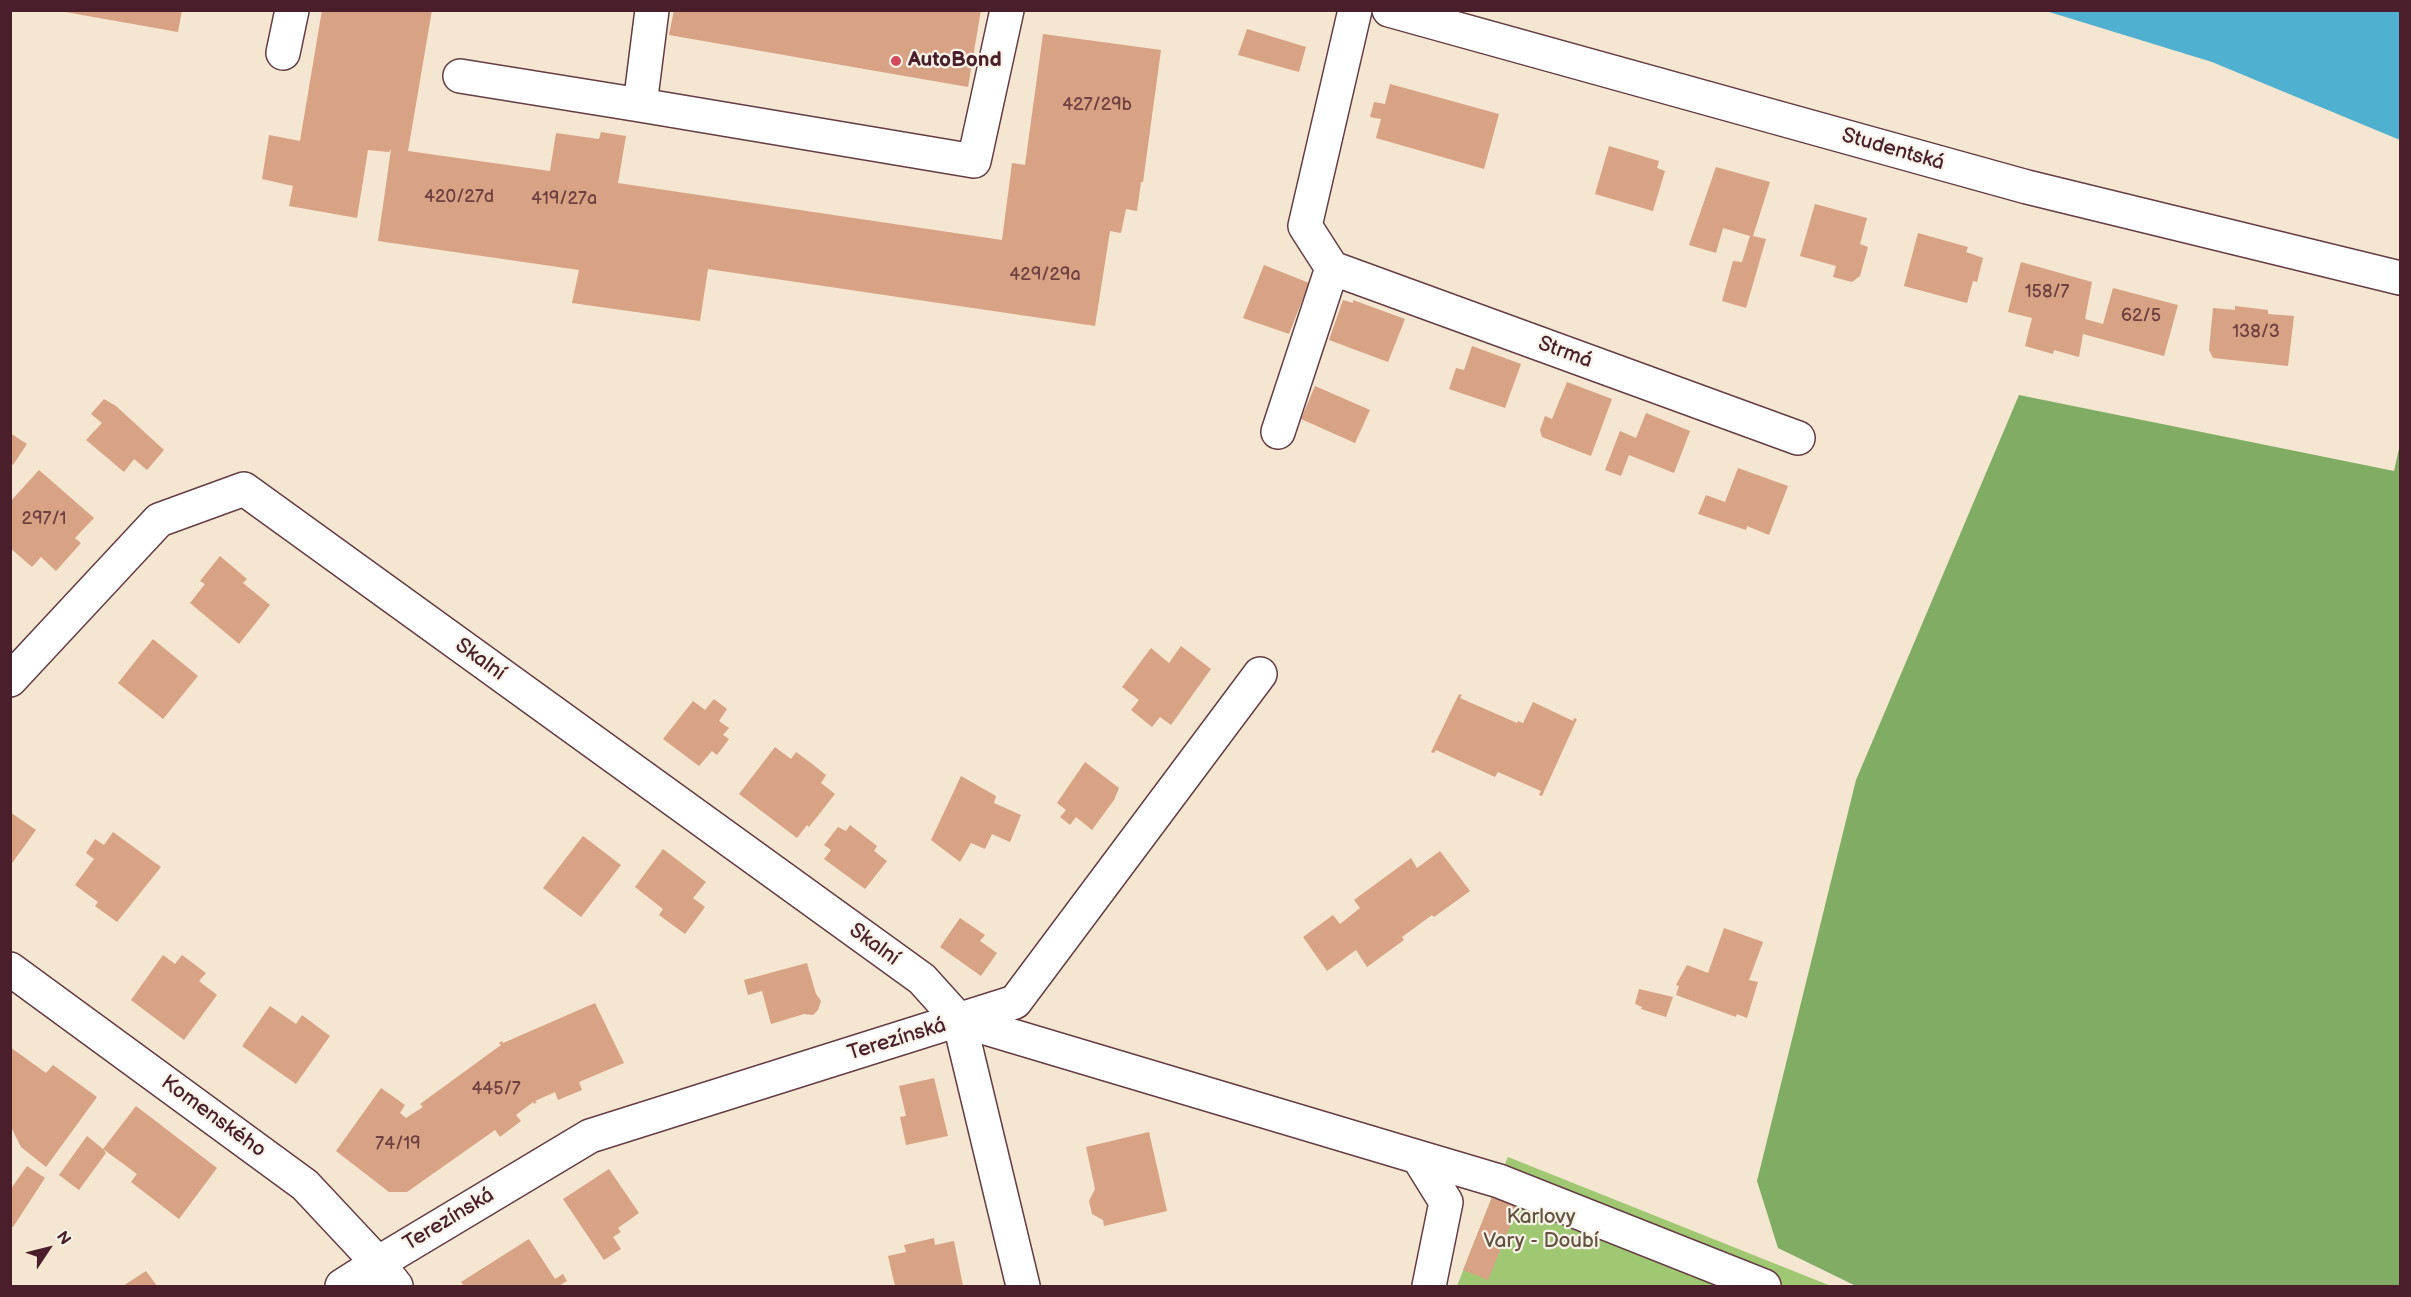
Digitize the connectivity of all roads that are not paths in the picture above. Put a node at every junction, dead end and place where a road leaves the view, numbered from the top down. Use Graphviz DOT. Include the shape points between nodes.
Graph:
graph roads {
  1 [pos="292,10"];
  2 [pos="652,10"];
  3 [pos="1007,10"];
  4 [pos="1354,10"];
  5 [pos="1389,10"];
  6 [pos="283,53"];
  7 [pos="460,76"];
  8 [pos="640,105"];
  9 [pos="1332,268"];
  10 [pos="2400,278"];
  11 [pos="1278,432"];
  12 [pos="1798,438"];
  13 [pos="1260,674"];
  14 [pos="10,680"];
  15 [pos="10,969"];
  16 [pos="959,1020"];
  17 [pos="1418,1157"];
  18 [pos="387,1275"];
  19 [pos="342,1287"];
  20 [pos="1023,1287"];
  21 [pos="1429,1287"];
  22 [pos="1764,1287"];
  1 -- 6 [label="street"];
  2 -- 8 [label="street"];
  3 -- 8 [label="street" via="974,161"];
  4 -- 9 [label="street" via="1305,226"];
  5 -- 10 [label="street, Studentská" via="2027,188"];
  7 -- 8 [label="street"];
  9 -- 11 [label="street"];
  9 -- 12 [label="street, Strmá"];
  13 -- 16 [label="street" via="1015,1002"];
  14 -- 16 [label="street, Skalní" via="159,520 244,489 922,979"];
  15 -- 18 [label="street, Komenského" via="305,1185"];
  16 -- 17 [label="street, Terezínská"];
  16 -- 18 [label="street, Terezínská" via="590,1136"];
  16 -- 20 [label="street, Skalní"];
  17 -- 21 [label="street" via="1446,1202"];
  17 -- 22 [label="street, Terezínská" via="1498,1180"];
  18 -- 19 [label="street, Terezínská"];
}
